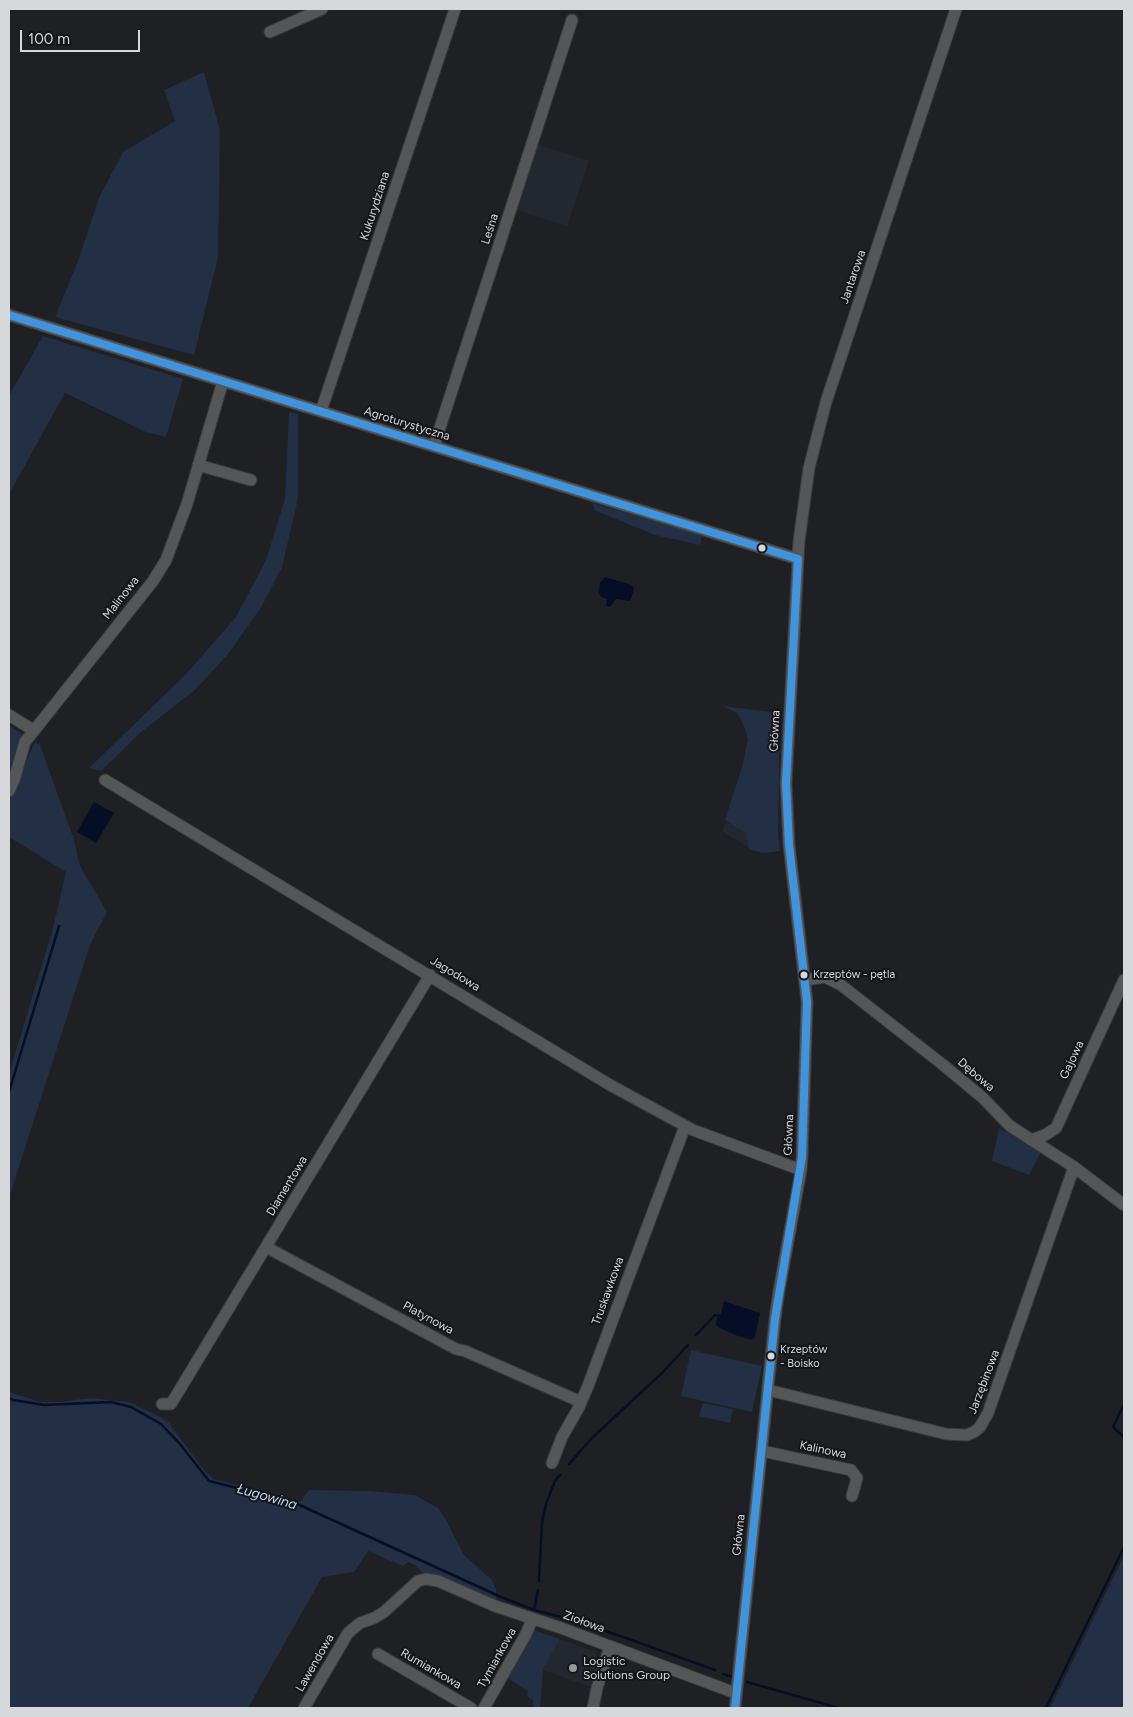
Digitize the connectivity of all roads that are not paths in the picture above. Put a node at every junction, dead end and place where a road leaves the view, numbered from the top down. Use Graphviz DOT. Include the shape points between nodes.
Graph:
graph roads {
  1 [pos="322,9"];
  2 [pos="455,9"];
  3 [pos="956,9"];
  4 [pos="572,20"];
  5 [pos="270,32"];
  6 [pos="9,315"];
  7 [pos="223,381"];
  8 [pos="321,411"];
  9 [pos="434,446"];
  10 [pos="198,464"];
  11 [pos="251,480"];
  12 [pos="798,559"];
  13 [pos="9,715"];
  14 [pos="33,730"];
  15 [pos="105,780"];
  16 [pos="9,791"];
  17 [pos="430,975"];
  18 [pos="805,980"];
  19 [pos="1124,980"];
  20 [pos="686,1126"];
  21 [pos="1031,1140"];
  22 [pos="1074,1167"];
  23 [pos="801,1170"];
  24 [pos="1124,1205"];
  25 [pos="266,1247"];
  26 [pos="768,1390"];
  27 [pos="581,1402"];
  28 [pos="162,1404"];
  29 [pos="762,1452"];
  30 [pos="552,1463"];
  31 [pos="852,1496"];
  32 [pos="422,1579"];
  33 [pos="532,1620"];
  34 [pos="610,1646"];
  35 [pos="378,1654"];
  36 [pos="736,1691"];
  37 [pos="304,1708"];
  38 [pos="471,1708"];
  39 [pos="484,1708"];
  40 [pos="593,1708"];
  41 [pos="735,1708"];
  1 -- 5 [label="street"];
  2 -- 8 [label="street, Kukurydziana"];
  3 -- 12 [label="street, Jantarowa" via="818,429 807,482"];
  4 -- 9 [label="street, Leśna"];
  6 -- 7 [label="street, Agroturystyczna"];
  7 -- 8 [label="street, Agroturystyczna"];
  7 -- 10 [label="street, Malinowa"];
  8 -- 9 [label="street, Agroturystyczna"];
  9 -- 12 [label="street, Agroturystyczna"];
  10 -- 11 [label="street"];
  10 -- 14 [label="street, Malinowa" via="175,538 161,569"];
  12 -- 18 [label="street, Główna" via="786,783"];
  13 -- 14 [label="street"];
  14 -- 16 [label="street, Malinowa" via="25,742"];
  15 -- 17 [label="street, Jagodowa"];
  17 -- 20 [label="street, Jagodowa" via="610,1085"];
  17 -- 25 [label="street, Diamentowa"];
  18 -- 21 [label="street, Dębowa" via="825,977 841,985"];
  18 -- 23 [label="street, Główna"];
  19 -- 21 [label="street, Gajowa" via="1056,1128"];
  20 -- 23 [label="street, Jagodowa"];
  20 -- 27 [label="street, Truskawkowa"];
  21 -- 22 [label="street, Dębowa"];
  22 -- 24 [label="street, Dębowa"];
  22 -- 26 [label="street, Jarzębinowa" via="988,1413 974,1432 946,1434"];
  23 -- 26 [label="street, Główna" via="779,1291"];
  25 -- 27 [label="street, Platynowa" via="456,1348"];
  25 -- 28 [label="street, Diamentowa" via="171,1404"];
  26 -- 29 [label="street, Główna"];
  27 -- 30 [label="street, Truskawkowa"];
  29 -- 31 [label="street, Kalinowa" via="851,1470 857,1478"];
  29 -- 36 [label="street, Główna"];
  32 -- 33 [label="street, Ziołowa" via="438,1581"];
  32 -- 37 [label="street, Lawendowa" via="384,1612 360,1623 348,1633"];
  33 -- 34 [label="street, Ziołowa"];
  33 -- 39 [label="street, Tymiankowa"];
  34 -- 36 [label="street, Ziołowa"];
  34 -- 40 [label="street"];
  35 -- 38 [label="street, Rumiankowa"];
  36 -- 41 [label="street, Główna"];
}
